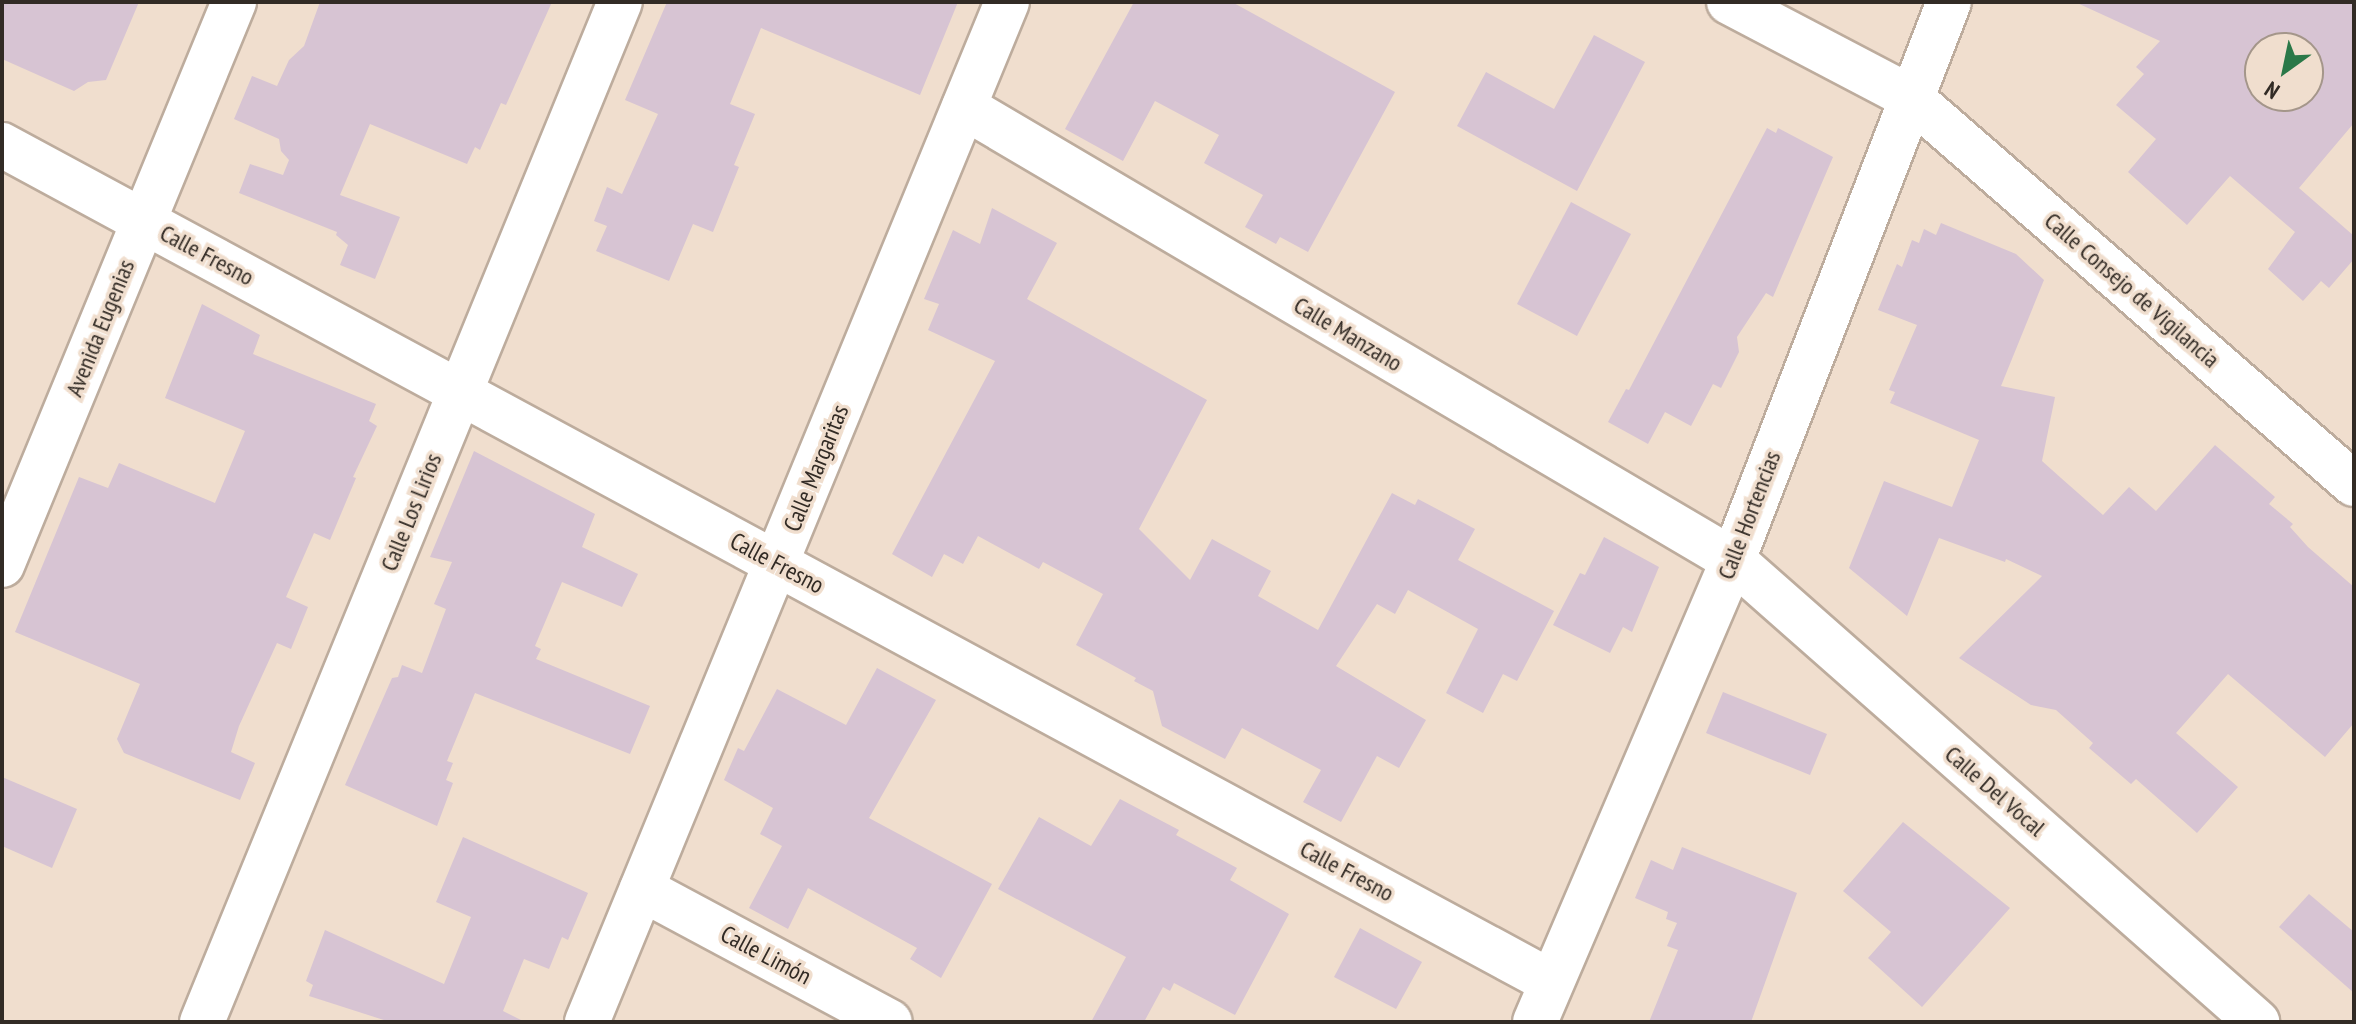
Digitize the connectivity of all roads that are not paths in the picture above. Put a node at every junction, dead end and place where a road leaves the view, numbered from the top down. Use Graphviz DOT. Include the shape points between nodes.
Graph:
graph roads {
  1 [pos="234,2"];
  2 [pos="620,2"];
  3 [pos="1007,2"];
  4 [pos="1729,2"];
  5 [pos="1949,2"];
  6 [pos="1910,97"];
  7 [pos="964,107"];
  8 [pos="2,145"];
  9 [pos="143,221"];
  10 [pos="460,391"];
  11 [pos="2354,484"];
  12 [pos="1733,560"];
  13 [pos="776,562"];
  14 [pos="2,565"];
  15 [pos="642,889"];
  16 [pos="1551,982"];
  17 [pos="202,1022"];
  18 [pos="587,1022"];
  19 [pos="890,1022"];
  20 [pos="1535,1022"];
  21 [pos="2257,1022"];
  1 -- 9 [label="street, Avenida Eugenias"];
  2 -- 10 [label="street, Calle Los Lirios"];
  3 -- 7 [label="street, Calle Margaritas"];
  4 -- 6 [label="street, Calle Consejo de Vigilancia"];
  5 -- 6 [label="street, Calle Hortencias"];
  6 -- 11 [label="street, Calle Consejo de Vigilancia"];
  6 -- 12 [label="street, Calle Hortencias"];
  7 -- 12 [label="street, Calle Manzano"];
  7 -- 13 [label="street, Calle Margaritas"];
  8 -- 9 [label="street, Calle Fresno"];
  9 -- 10 [label="street, Calle Fresno"];
  9 -- 14 [label="street, Avenida Eugenias"];
  10 -- 13 [label="street, Calle Fresno"];
  10 -- 17 [label="street, Calle Los Lirios"];
  12 -- 16 [label="street, Calle Hortencias"];
  12 -- 21 [label="street, Calle Del Vocal"];
  13 -- 15 [label="street, Calle Margaritas"];
  13 -- 16 [label="street, Calle Fresno"];
  15 -- 18 [label="street, Calle Margaritas"];
  15 -- 19 [label="street, Calle Limón"];
  16 -- 20 [label="street, Calle Hortencias"];
}
